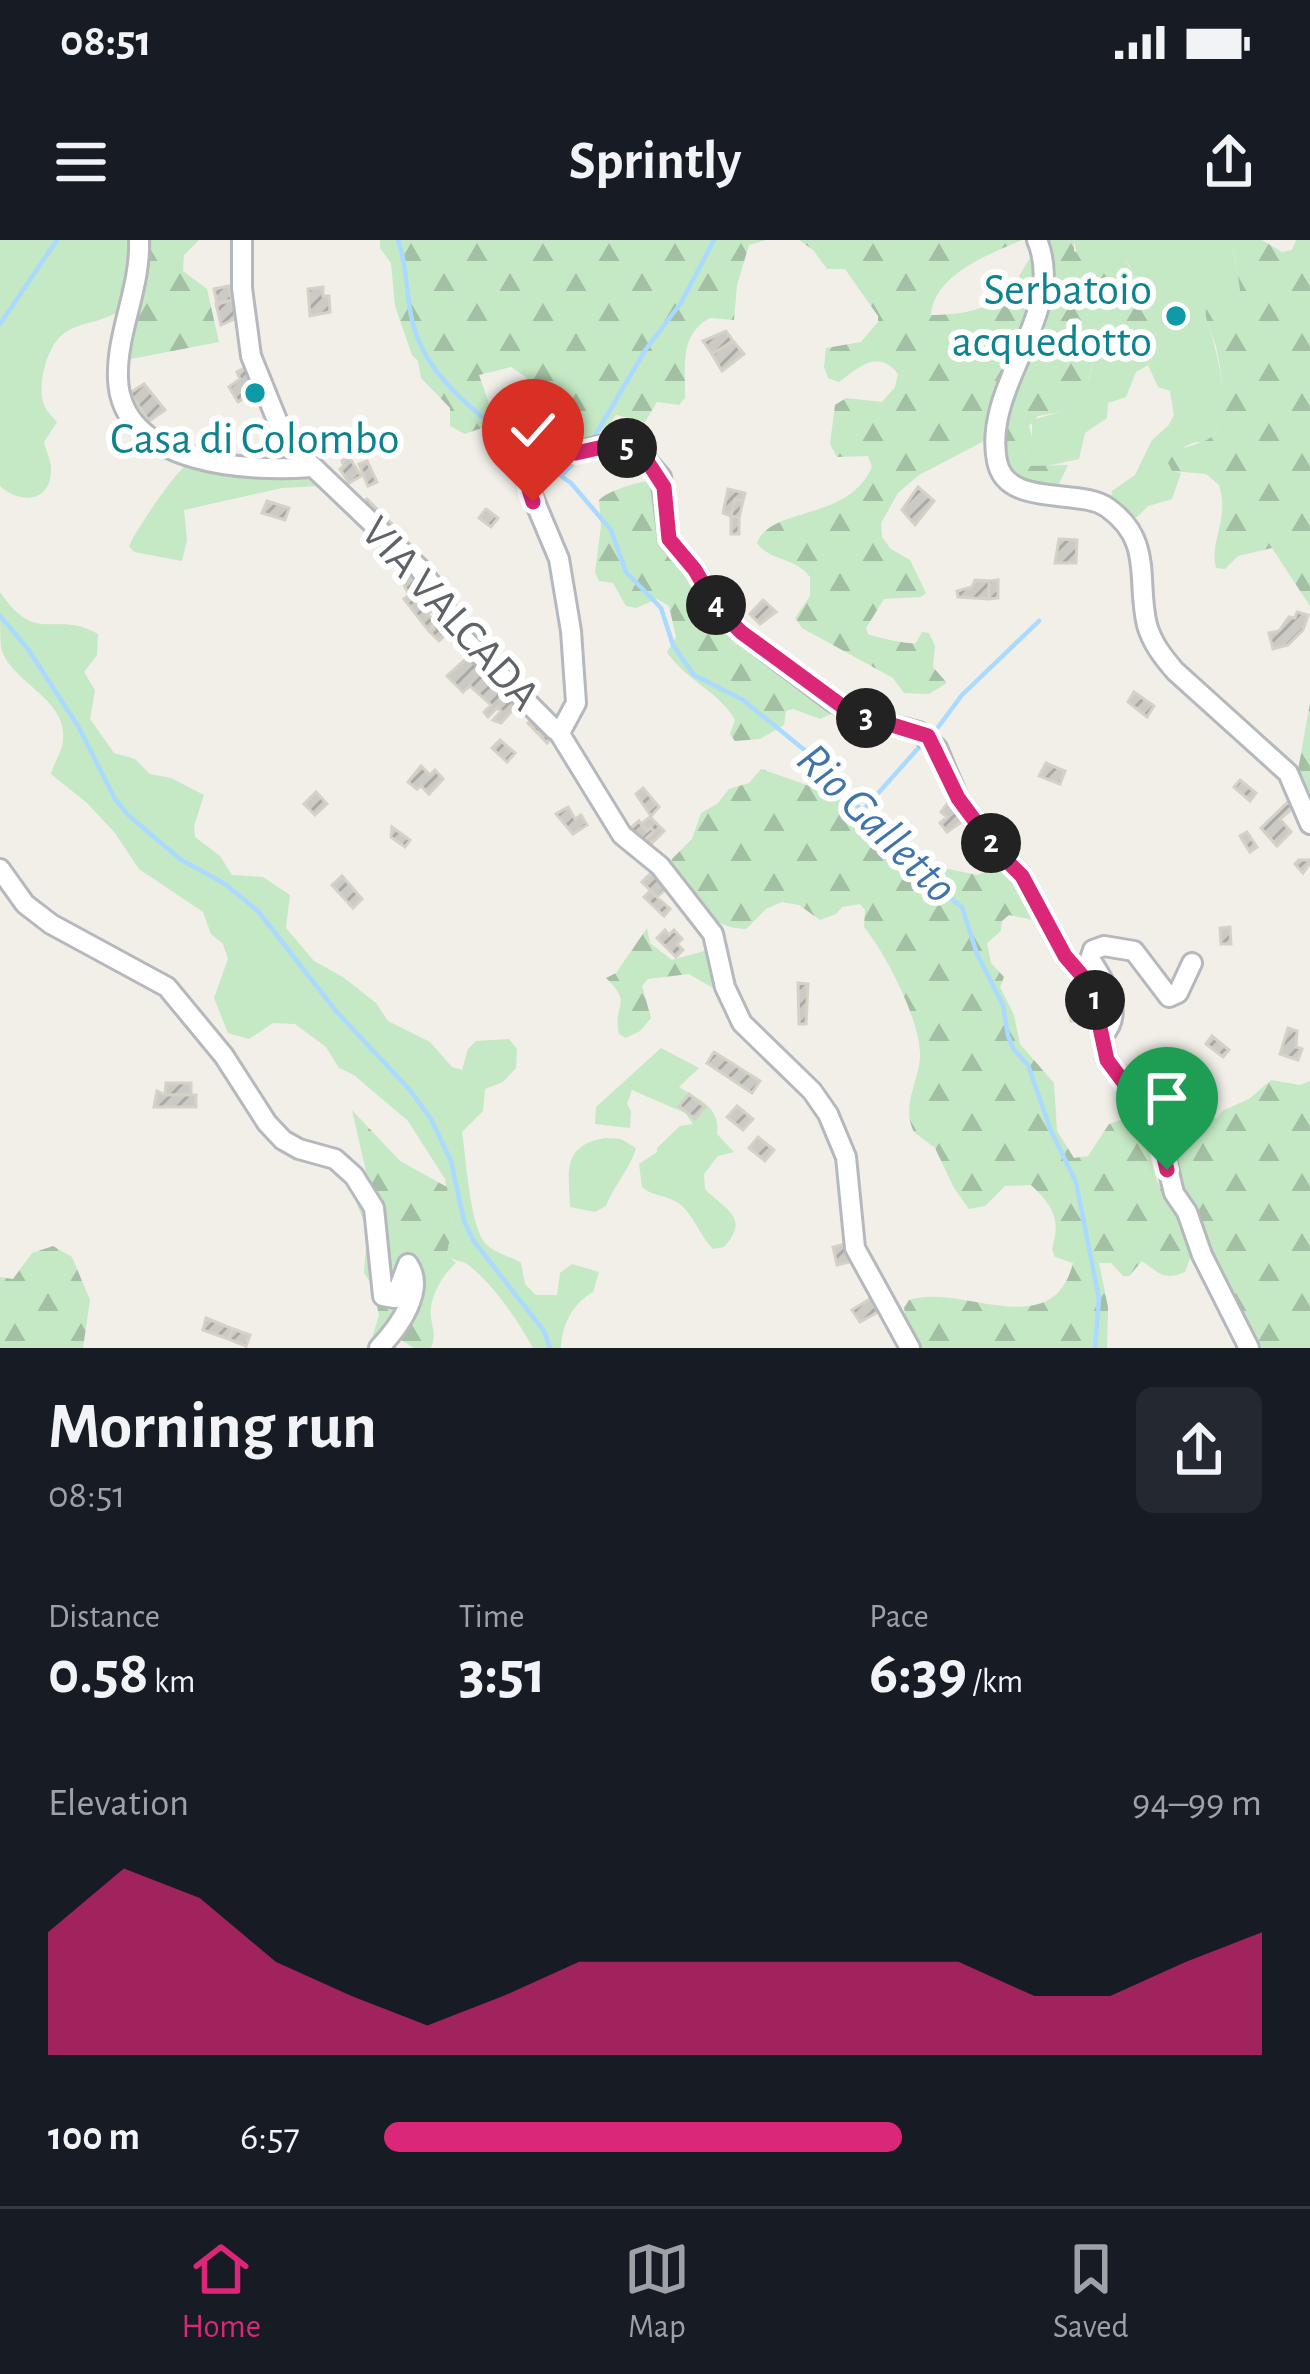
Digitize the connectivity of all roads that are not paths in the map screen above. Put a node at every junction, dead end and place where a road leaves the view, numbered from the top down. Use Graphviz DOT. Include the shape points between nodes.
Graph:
graph roads {
  1 [pos="139,240"];
  2 [pos="242,240"];
  3 [pos="1036,240"];
  4 [pos="311,467"];
  5 [pos="558,731"];
  6 [pos="1310,824"];
  7 [pos="0,869"];
  8 [pos="1192,963"];
  9 [pos="1102,1036"];
  10 [pos="379,1348"];
  11 [pos="910,1348"];
  12 [pos="1249,1348"];
  1 -- 4 [label="street" via="118,377 130,416 182,455"];
  2 -- 4 [label="street, VIA VALCADA" via="254,370 285,440"];
  3 -- 6 [label="street" via="1038,305 996,422 1001,474 1026,490 1111,510 1142,555 1144,611 1160,653 1288,773"];
  4 -- 5 [label="street, VIA VALCADA" via="419,568 459,634"];
  5 -- 9 [label="street, VIA VALCADA" via="575,709 574,662 563,574 529,491 527,458 541,447 626,448 661,477 669,539 741,632 850,712 928,736 958,798 1022,876 1065,956 1091,986"];
  5 -- 11 [label="street, VIA VALCADA" via="622,835 660,866 713,934 742,1023 828,1114 847,1156 855,1248"];
  7 -- 10 [label="street" via="50,924 167,987 283,1140 334,1159 363,1186 374,1208 383,1296 395,1298 406,1265 415,1279 399,1325"];
  8 -- 9 [label="street" via="1169,997 1134,951 1094,950 1090,959 1113,1013"];
  9 -- 12 [label="street, VIA VALCADA" via="1107,1060 1157,1127 1174,1193"];
}
